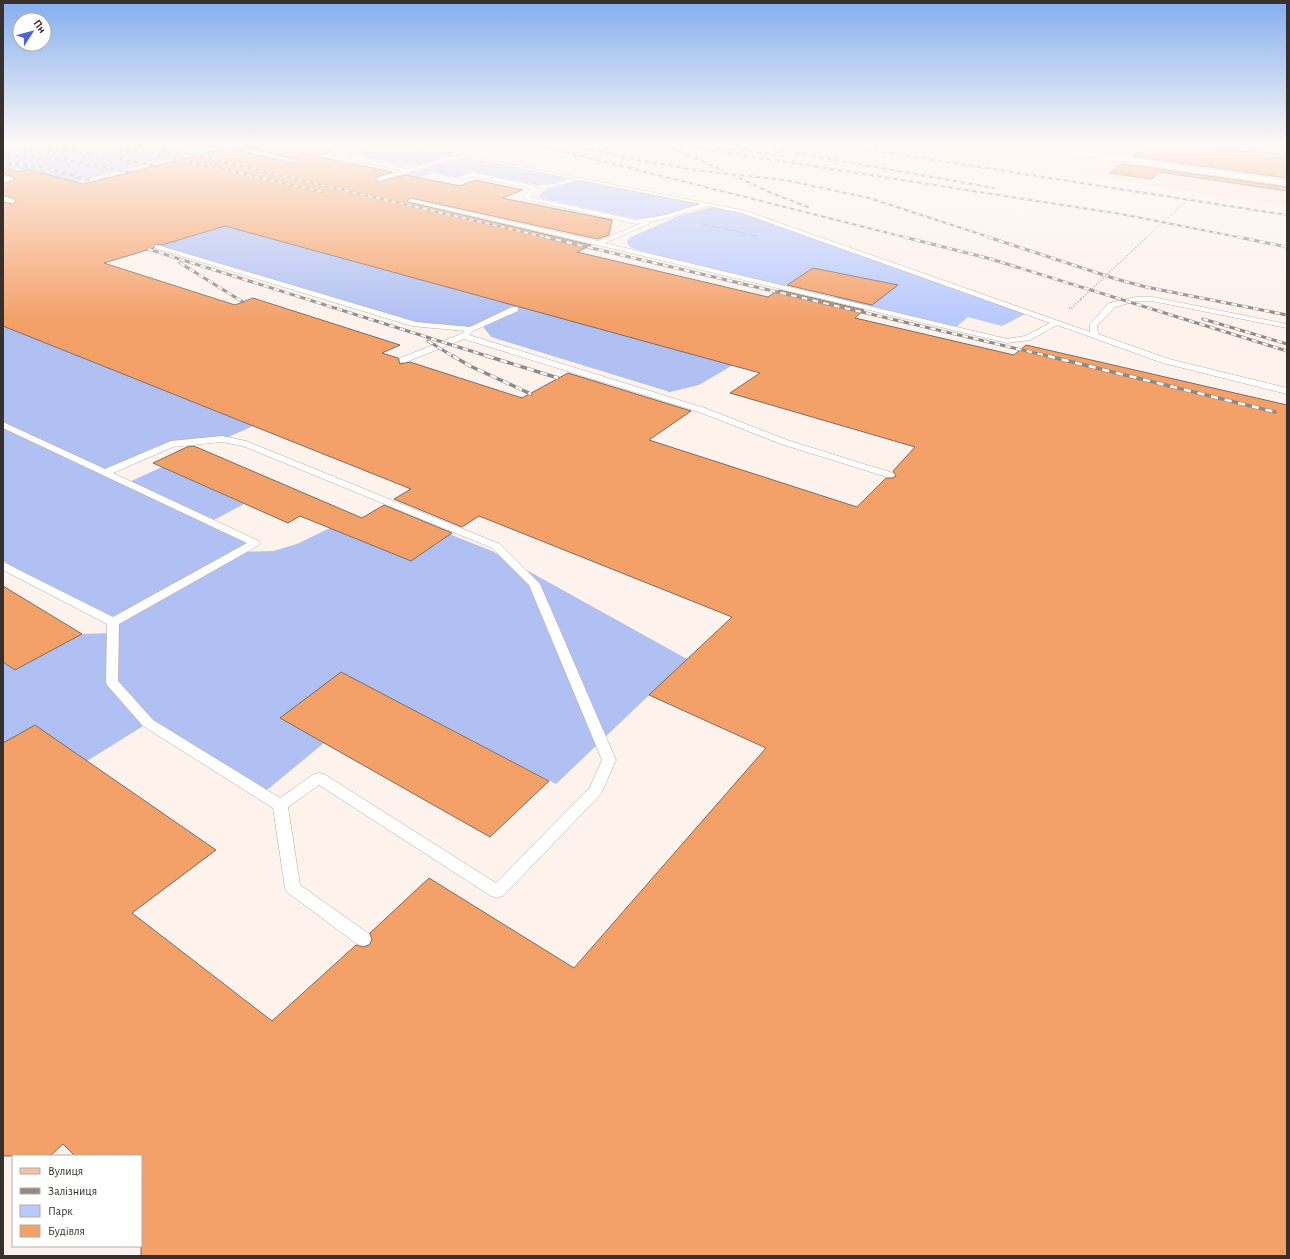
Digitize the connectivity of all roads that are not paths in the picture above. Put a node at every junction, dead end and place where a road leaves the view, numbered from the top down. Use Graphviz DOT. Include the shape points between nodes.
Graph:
graph roads {
  1 [pos="423,204"];
  2 [pos="552,204"];
  3 [pos="708,204"];
  4 [pos="653,220"];
  5 [pos="599,243"];
  6 [pos="157,246"];
  7 [pos="515,308"];
  8 [pos="1057,322"];
  9 [pos="1287,326"];
  10 [pos="472,329"];
  11 [pos="1094,335"];
  12 [pos="464,336"];
  13 [pos="403,360"];
  14 [pos="1287,391"];
  15 [pos="3,425"];
  16 [pos="104,473"];
  17 [pos="890,475"];
  18 [pos="3,566"];
  19 [pos="113,622"];
  20 [pos="280,805"];
  21 [pos="363,939"];
  1 -- 5 [label="lane"];
  2 -- 4 [label="lane" via="636,222"];
  3 -- 4 [label="lane"];
  3 -- 8 [label="lane" via="744,212"];
  4 -- 5 [label="lane"];
  5 -- 8 [label="lane" via="1008,341 1027,338"];
  6 -- 10 [label="lane" via="415,324"];
  7 -- 10 [label="lane"];
  8 -- 11 [label="lane"];
  9 -- 11 [label="lane" via="1152,299 1136,299 1112,305 1093,326"];
  10 -- 12 [label="lane"];
  11 -- 14 [label="lane" via="1166,361"];
  12 -- 13 [label="lane"];
  12 -- 17 [label="lane" via="702,410 784,442"];
  15 -- 16 [label="lane"];
  16 -- 19 [label="lane" via="255,543"];
  16 -- 20 [label="lane" via="171,444 222,438 246,444 496,546 534,584 609,760 596,790 497,892 319,778"];
  18 -- 19 [label="lane"];
  19 -- 20 [label="lane" via="112,682 148,723"];
  20 -- 21 [label="lane" via="293,888"];
}
